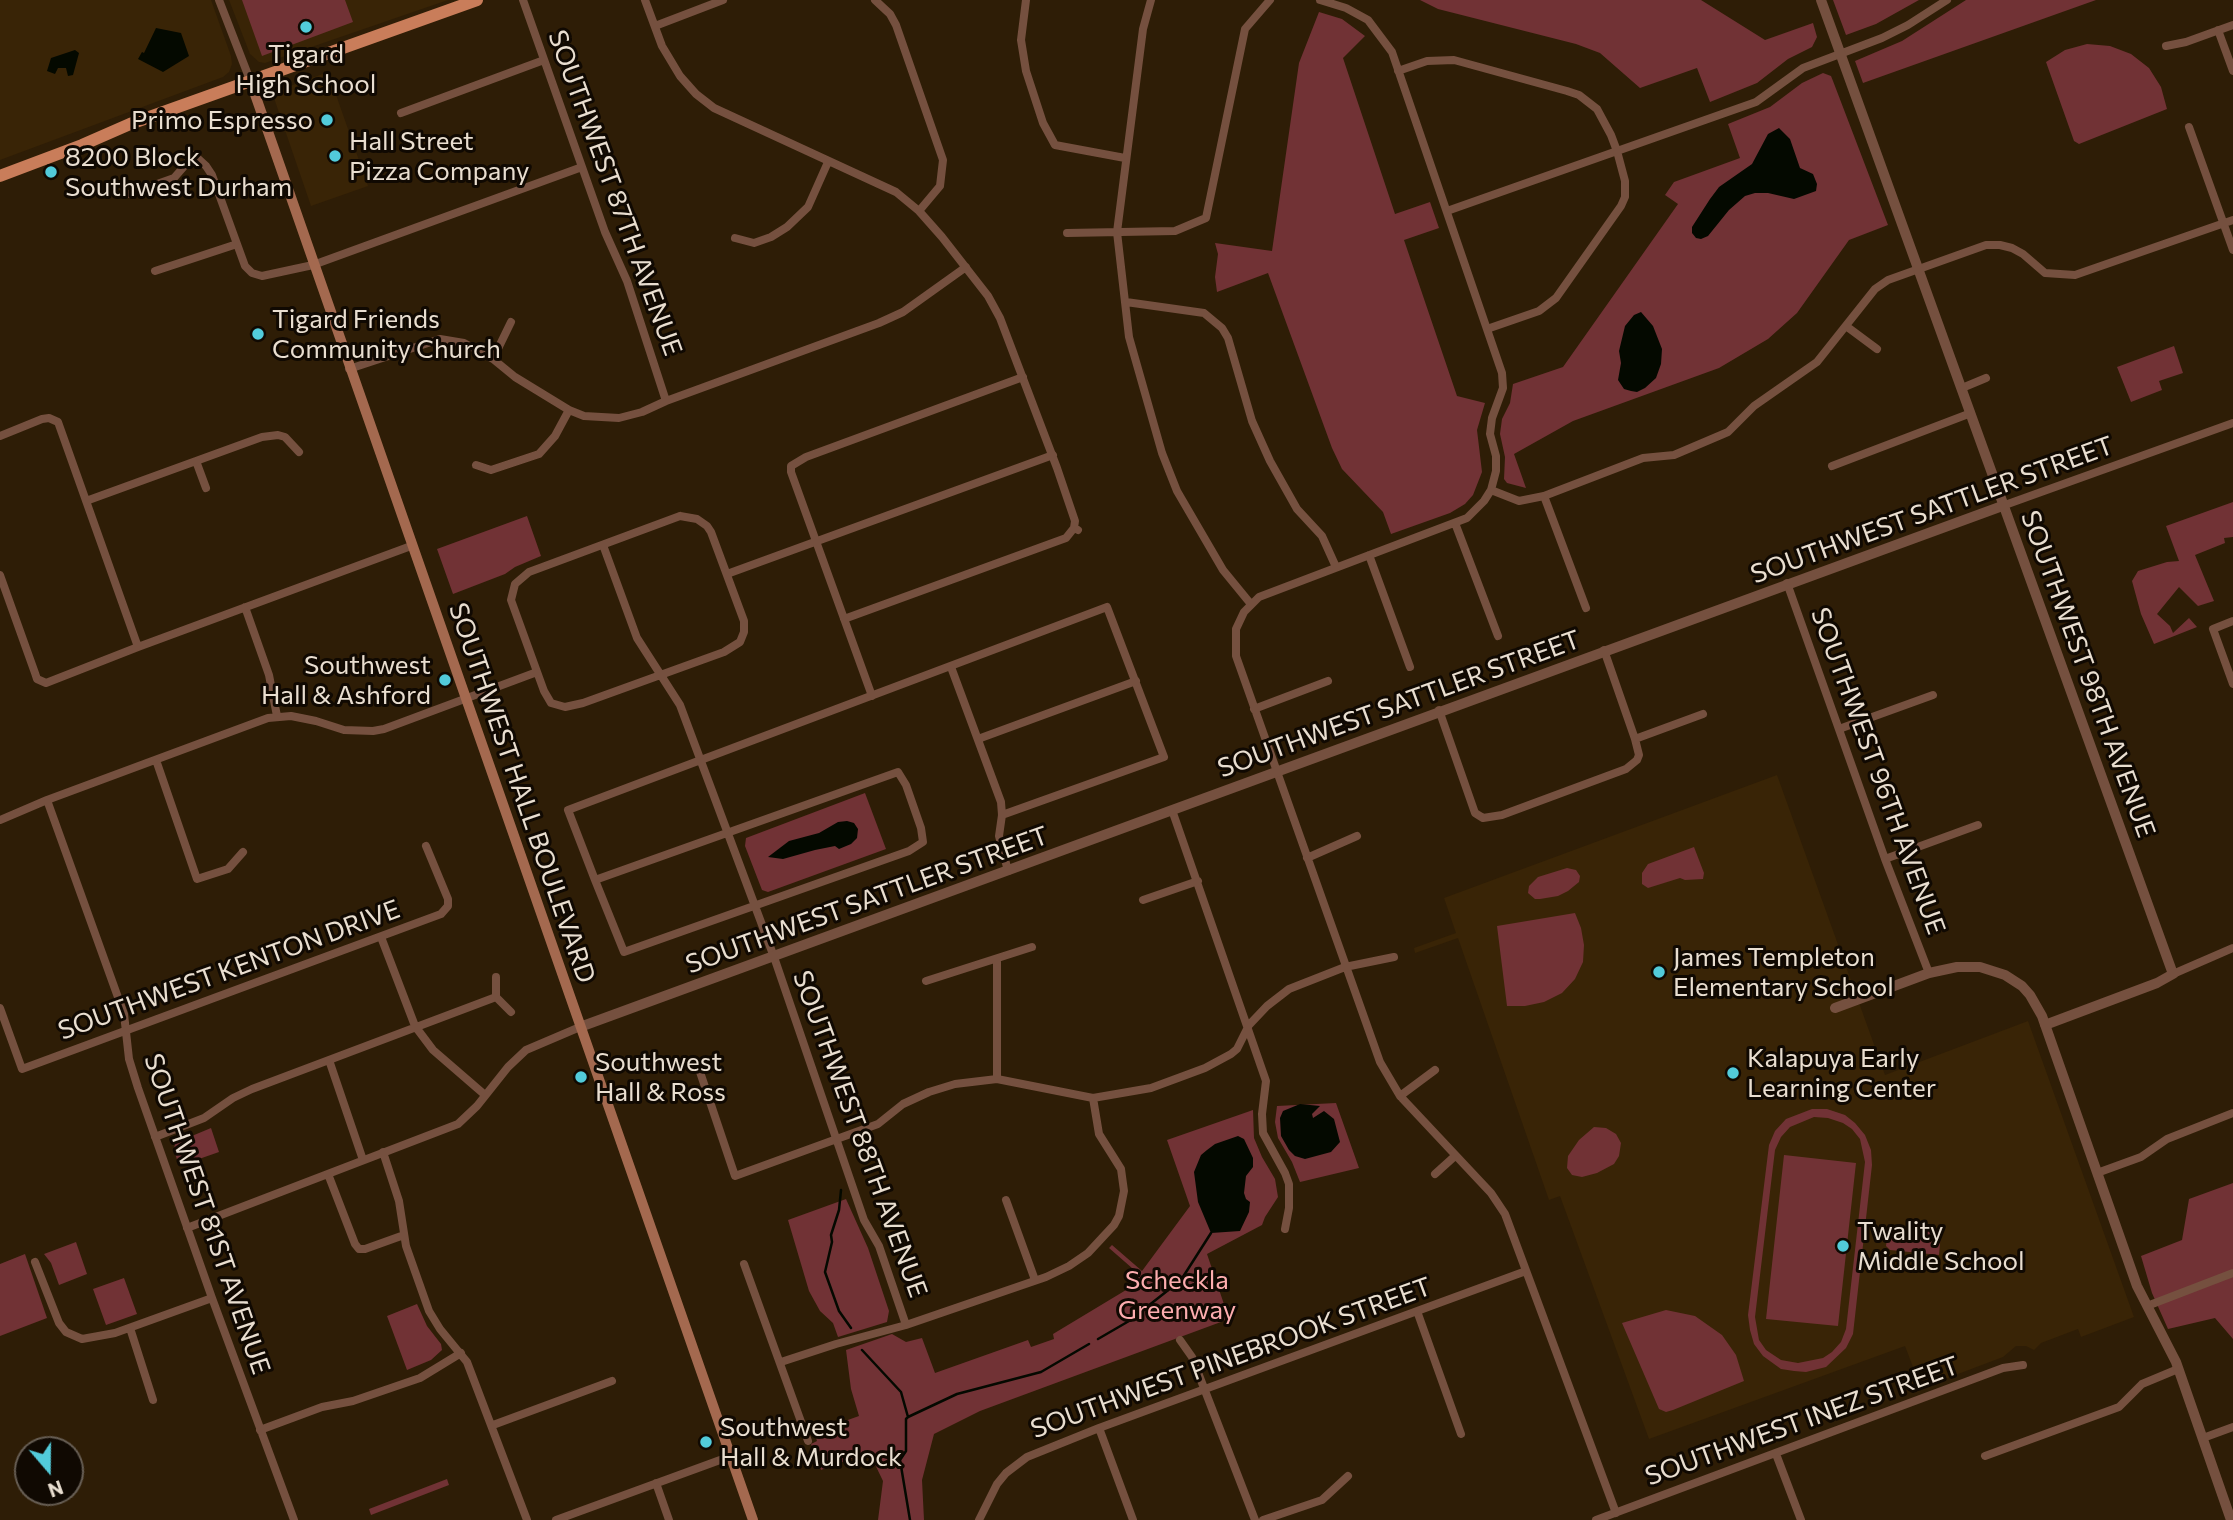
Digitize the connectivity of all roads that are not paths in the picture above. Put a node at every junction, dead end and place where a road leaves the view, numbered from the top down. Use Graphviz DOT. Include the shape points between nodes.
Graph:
graph roads {
  1 [pos="219,0"];
  2 [pos="477,0"];
  3 [pos="523,0"];
  4 [pos="645,0"];
  5 [pos="723,0"];
  6 [pos="875,0"];
  7 [pos="1151,0"];
  8 [pos="1270,0"];
  9 [pos="1320,0"];
  10 [pos="1821,0"];
  11 [pos="1947,0"];
  12 [pos="1024,1"];
  13 [pos="2233,25"];
  14 [pos="655,26"];
  15 [pos="2218,30"];
  16 [pos="2166,46"];
  17 [pos="1840,53"];
  18 [pos="544,60"];
  19 [pos="1398,71"];
  20 [pos="2233,71"];
  21 [pos="250,80"];
  22 [pos="401,113"];
  23 [pos="2189,127"];
  24 [pos="1617,151"];
  25 [pos="1125,158"];
  26 [pos="828,162"];
  27 [pos="582,167"];
  28 [pos="0,176"];
  29 [pos="129,194"];
  30 [pos="919,211"];
  31 [pos="1447,211"];
  32 [pos="2233,220"];
  33 [pos="2224,223"];
  34 [pos="1116,232"];
  35 [pos="1067,233"];
  36 [pos="734,238"];
  37 [pos="237,244"];
  38 [pos="2233,250"];
  39 [pos="313,265"];
  40 [pos="965,267"];
  41 [pos="1919,269"];
  42 [pos="155,271"];
  43 [pos="1126,302"];
  44 [pos="511,322"];
  45 [pos="1846,326"];
  46 [pos="1486,329"];
  47 [pos="1877,349"];
  48 [pos="493,359"];
  49 [pos="349,369"];
  50 [pos="1023,377"];
  51 [pos="1986,378"];
  52 [pos="1962,388"];
  53 [pos="666,401"];
  54 [pos="569,410"];
  55 [pos="1971,413"];
  56 [pos="2233,422"];
  57 [pos="0,436"];
  58 [pos="299,452"];
  59 [pos="1053,455"];
  60 [pos="196,461"];
  61 [pos="476,465"];
  62 [pos="1832,466"];
  63 [pos="206,488"];
  64 [pos="1491,490"];
  65 [pos="1544,496"];
  66 [pos="86,501"];
  67 [pos="2005,505"];
  68 [pos="1455,523"];
  69 [pos="816,542"];
  70 [pos="603,545"];
  71 [pos="411,546"];
  72 [pos="1370,555"];
  73 [pos="1336,568"];
  74 [pos="727,574"];
  75 [pos="0,575"];
  76 [pos="1787,583"];
  77 [pos="1250,603"];
  78 [pos="246,607"];
  79 [pos="1586,608"];
  80 [pos="844,619"];
  81 [pos="2233,621"];
  82 [pos="1498,636"];
  83 [pos="138,647"];
  84 [pos="1604,650"];
  85 [pos="951,667"];
  86 [pos="1410,667"];
  87 [pos="537,672"];
  88 [pos="661,675"];
  89 [pos="1136,681"];
  90 [pos="1328,681"];
  91 [pos="2233,684"];
  92 [pos="1933,695"];
  93 [pos="872,696"];
  94 [pos="464,699"];
  95 [pos="1254,709"];
  96 [pos="1439,710"];
  97 [pos="1703,714"];
  98 [pos="277,716"];
  99 [pos="1839,729"];
  100 [pos="978,739"];
  101 [pos="1635,739"];
  102 [pos="156,760"];
  103 [pos="700,760"];
  104 [pos="1275,771"];
  105 [pos="47,800"];
  106 [pos="1172,810"];
  107 [pos="1002,815"];
  108 [pos="0,820"];
  109 [pos="1979,825"];
  110 [pos="729,833"];
  111 [pos="1357,836"];
  112 [pos="426,846"];
  113 [pos="243,852"];
  114 [pos="1307,858"];
  115 [pos="1885,859"];
  116 [pos="1008,871"];
  117 [pos="595,880"];
  118 [pos="1198,881"];
  119 [pos="1143,900"];
  120 [pos="753,906"];
  121 [pos="381,937"];
  122 [pos="1032,947"];
  123 [pos="2233,948"];
  124 [pos="774,957"];
  125 [pos="1394,957"];
  126 [pos="997,959"];
  127 [pos="1345,967"];
  128 [pos="1929,973"];
  129 [pos="2173,974"];
  130 [pos="496,977"];
  131 [pos="926,981"];
  132 [pos="496,997"];
  133 [pos="0,1008"];
  134 [pos="1835,1008"];
  135 [pos="511,1012"];
  136 [pos="1249,1025"];
  137 [pos="2045,1025"];
  138 [pos="415,1026"];
  139 [pos="580,1027"];
  140 [pos="127,1030"];
  141 [pos="329,1060"];
  142 [pos="1435,1070"];
  143 [pos="700,1072"];
  144 [pos="997,1079"];
  145 [pos="485,1095"];
  146 [pos="1400,1096"];
  147 [pos="1093,1098"];
  148 [pos="2233,1113"];
  149 [pos="155,1137"];
  150 [pos="836,1140"];
  151 [pos="383,1152"];
  152 [pos="1455,1156"];
  153 [pos="363,1160"];
  154 [pos="2097,1173"];
  155 [pos="328,1174"];
  156 [pos="1435,1174"];
  157 [pos="1006,1200"];
  158 [pos="187,1228"];
  159 [pos="1285,1229"];
  160 [pos="404,1235"];
  161 [pos="35,1262"];
  162 [pos="744,1264"];
  163 [pos="1526,1271"];
  164 [pos="2233,1273"];
  165 [pos="1035,1280"];
  166 [pos="212,1298"];
  167 [pos="2147,1306"];
  168 [pos="1417,1311"];
  169 [pos="906,1325"];
  170 [pos="130,1328"];
  171 [pos="1180,1340"];
  172 [pos="461,1353"];
  173 [pos="781,1362"];
  174 [pos="2023,1365"];
  175 [pos="2179,1369"];
  176 [pos="611,1381"];
  177 [pos="1205,1389"];
  178 [pos="152,1400"];
  179 [pos="493,1425"];
  180 [pos="2233,1427"];
  181 [pos="1099,1428"];
  182 [pos="260,1430"];
  183 [pos="1461,1434"];
  184 [pos="2203,1438"];
  185 [pos="808,1441"];
  186 [pos="1776,1454"];
  187 [pos="731,1456"];
  188 [pos="1985,1456"];
  189 [pos="1348,1476"];
  190 [pos="656,1483"];
  191 [pos="1616,1513"];
  192 [pos="294,1520"];
  193 [pos="527,1520"];
  194 [pos="556,1520"];
  195 [pos="669,1520"];
  196 [pos="753,1520"];
  197 [pos="979,1520"];
  198 [pos="1133,1520"];
  199 [pos="1255,1520"];
  200 [pos="1263,1520"];
  201 [pos="1596,1520"];
  202 [pos="1801,1520"];
  203 [pos="2231,1520"];
  1 -- 21 [label="street"];
  2 -- 21 [label="main road"];
  3 -- 18 [label="street, SOUTHWEST 87TH AVENUE"];
  4 -- 14 [label="street"];
  5 -- 14 [label="street"];
  6 -- 30 [label="street" via="896,25 943,160 940,186"];
  7 -- 25 [label="street"];
  8 -- 34 [label="street" via="1245,29 1206,218 1175,231"];
  9 -- 19 [label="street" via="1368,20 1387,42"];
  10 -- 17 [label="street, SOUTHWEST 98TH AVENUE"];
  11 -- 17 [label="street" via="1882,38"];
  12 -- 25 [label="street" via="1021,40 1026,71 1055,145"];
  13 -- 15 [label="street"];
  14 -- 26 [label="street" via="667,56 696,94 714,108"];
  15 -- 16 [label="street"];
  15 -- 20 [label="street"];
  17 -- 24 [label="street" via="1803,68 1756,102"];
  17 -- 41 [label="street, SOUTHWEST 98TH AVENUE"];
  18 -- 22 [label="street"];
  18 -- 27 [label="street, SOUTHWEST 87TH AVENUE"];
  19 -- 24 [label="street" via="1427,61 1454,60 1579,95 1597,109"];
  19 -- 31 [label="street"];
  21 -- 28 [label="main road"];
  21 -- 39 [label="main road, SOUTHWEST HALL BOULEVARD"];
  23 -- 33 [label="street"];
  24 -- 31 [label="street"];
  24 -- 46 [label="street" via="1625,197 1556,298 1539,311"];
  25 -- 34 [label="street"];
  26 -- 30 [label="street" via="896,192"];
  26 -- 36 [label="street" via="815,196 787,227 754,243"];
  27 -- 39 [label="street"];
  27 -- 53 [label="street, SOUTHWEST 87TH AVENUE"];
  29 -- 37 [label="street" via="174,178 194,155 212,175"];
  30 -- 40 [label="street"];
  31 -- 46 [label="street"];
  32 -- 33 [label="street"];
  33 -- 38 [label="street"];
  33 -- 41 [label="street" via="2075,275 2045,273 2022,254 2000,245 1986,245"];
  34 -- 35 [label="street"];
  34 -- 43 [label="street"];
  37 -- 39 [label="street" via="245,266 262,276"];
  37 -- 42 [label="street"];
  39 -- 49 [label="main road, SOUTHWEST HALL BOULEVARD"];
  40 -- 50 [label="street" via="995,308"];
  40 -- 53 [label="street" via="903,312 879,323"];
  41 -- 45 [label="street" via="1875,289"];
  41 -- 52 [label="street, SOUTHWEST 98TH AVENUE"];
  43 -- 73 [label="street" via="1204,313 1222,328 1270,461 1297,509 1322,536"];
  43 -- 77 [label="street" via="1138,373 1177,491 1223,570"];
  44 -- 48 [label="street"];
  45 -- 47 [label="street"];
  45 -- 65 [label="street" via="1817,362 1755,406 1728,432 1674,455 1643,458"];
  46 -- 64 [label="street" via="1503,388 1491,425 1497,463"];
  48 -- 49 [label="street" via="464,343 440,339"];
  48 -- 54 [label="street"];
  49 -- 71 [label="main road, SOUTHWEST HALL BOULEVARD"];
  50 -- 59 [label="street"];
  50 -- 69 [label="street" via="791,466"];
  51 -- 52 [label="street"];
  52 -- 55 [label="street, SOUTHWEST 98TH AVENUE"];
  53 -- 54 [label="street" via="619,418 584,416"];
  54 -- 61 [label="street" via="539,454 491,470"];
  55 -- 62 [label="street"];
  55 -- 67 [label="street, SOUTHWEST 98TH AVENUE"];
  56 -- 67 [label="street, SOUTHWEST SATTLER STREET"];
  57 -- 66 [label="street" via="42,419 54,419 61,427"];
  58 -- 60 [label="street" via="285,437 271,435"];
  59 -- 69 [label="street"];
  59 -- 80 [label="street" via="1076,529 1066,538"];
  60 -- 63 [label="street"];
  60 -- 66 [label="street"];
  64 -- 65 [label="street" via="1519,501"];
  64 -- 68 [label="street" via="1476,511"];
  65 -- 79 [label="street"];
  66 -- 83 [label="street"];
  67 -- 76 [label="street, SOUTHWEST SATTLER STREET"];
  67 -- 129 [label="street, SOUTHWEST 98TH AVENUE"];
  68 -- 72 [label="street"];
  68 -- 82 [label="street"];
  69 -- 74 [label="street"];
  69 -- 80 [label="street"];
  70 -- 74 [label="street" via="675,518 691,517 707,526"];
  70 -- 87 [label="street" via="529,572 513,586 511,600"];
  70 -- 88 [label="street, SOUTHWEST 88TH AVENUE" via="637,638"];
  71 -- 78 [label="street"];
  71 -- 94 [label="main road, SOUTHWEST HALL BOULEVARD"];
  72 -- 73 [label="street"];
  72 -- 86 [label="street"];
  73 -- 77 [label="street"];
  74 -- 88 [label="street" via="744,621 740,642"];
  75 -- 83 [label="street" via="42,682"];
  76 -- 84 [label="street, SOUTHWEST SATTLER STREET"];
  76 -- 99 [label="street, SOUTHWEST 96TH AVENUE"];
  77 -- 95 [label="street" via="1236,628 1234,646"];
  78 -- 83 [label="street"];
  78 -- 98 [label="street" via="269,675"];
  80 -- 93 [label="street"];
  81 -- 91 [label="street" via="2213,629"];
  84 -- 96 [label="street, SOUTHWEST SATTLER STREET"];
  84 -- 101 [label="street"];
  85 -- 89 [label="street" via="1107,607"];
  85 -- 93 [label="street"];
  85 -- 100 [label="street"];
  87 -- 88 [label="street" via="551,703 565,707"];
  87 -- 94 [label="street"];
  88 -- 103 [label="street, SOUTHWEST 88TH AVENUE" via="680,705"];
  89 -- 100 [label="street"];
  89 -- 107 [label="street" via="1164,757"];
  90 -- 95 [label="street"];
  92 -- 99 [label="street"];
  93 -- 103 [label="street"];
  94 -- 98 [label="street" via="373,731"];
  94 -- 139 [label="main road, SOUTHWEST HALL BOULEVARD"];
  95 -- 104 [label="street"];
  96 -- 101 [label="street" via="1475,813 1483,818 1503,815 1626,769 1639,755"];
  96 -- 104 [label="street, SOUTHWEST SATTLER STREET"];
  97 -- 101 [label="street"];
  98 -- 102 [label="street"];
  99 -- 115 [label="street, SOUTHWEST 96TH AVENUE"];
  100 -- 107 [label="street"];
  102 -- 105 [label="street"];
  102 -- 113 [label="street" via="197,879 228,869"];
  103 -- 110 [label="street, SOUTHWEST 88TH AVENUE"];
  103 -- 117 [label="street" via="568,810"];
  104 -- 106 [label="street, SOUTHWEST SATTLER STREET"];
  104 -- 114 [label="street"];
  105 -- 108 [label="street"];
  105 -- 140 [label="street, SOUTHWEST 81ST AVENUE"];
  106 -- 116 [label="street, SOUTHWEST SATTLER STREET"];
  106 -- 118 [label="street"];
  107 -- 116 [label="street" via="999,836"];
  109 -- 115 [label="street"];
  110 -- 117 [label="street"];
  110 -- 120 [label="street, SOUTHWEST 88TH AVENUE"];
  110 -- 120 [label="street" via="898,772 921,828 923,842 909,851"];
  111 -- 114 [label="street"];
  112 -- 121 [label="street, SOUTHWEST KENTON DRIVE" via="449,906 441,914"];
  114 -- 127 [label="street"];
  115 -- 128 [label="street, SOUTHWEST 96TH AVENUE"];
  116 -- 124 [label="street, SOUTHWEST SATTLER STREET"];
  117 -- 120 [label="street" via="624,952"];
  118 -- 119 [label="street"];
  118 -- 136 [label="street"];
  120 -- 124 [label="street, SOUTHWEST 88TH AVENUE"];
  121 -- 138 [label="street"];
  121 -- 140 [label="street, SOUTHWEST KENTON DRIVE"];
  122 -- 126 [label="street"];
  123 -- 129 [label="street"];
  124 -- 139 [label="street, SOUTHWEST SATTLER STREET"];
  124 -- 150 [label="street, SOUTHWEST 88TH AVENUE"];
  125 -- 127 [label="street"];
  126 -- 131 [label="street"];
  126 -- 144 [label="street"];
  127 -- 136 [label="street" via="1289,989"];
  127 -- 146 [label="street" via="1380,1062"];
  128 -- 134 [label="street"];
  128 -- 137 [label="street" via="1965,966 2005,975 2030,995"];
  129 -- 137 [label="street"];
  130 -- 132 [label="street"];
  132 -- 135 [label="street"];
  132 -- 138 [label="street"];
  133 -- 140 [label="street, SOUTHWEST KENTON DRIVE" via="22,1069"];
  136 -- 147 [label="street" via="1237,1049 1205,1068 1151,1088"];
  136 -- 159 [label="street" via="1266,1081 1263,1133 1289,1184"];
  137 -- 154 [label="street"];
  138 -- 141 [label="street"];
  138 -- 145 [label="street" via="433,1050"];
  139 -- 145 [label="street" via="526,1049"];
  139 -- 187 [label="main road, SOUTHWEST HALL BOULEVARD"];
  140 -- 149 [label="street, SOUTHWEST 81ST AVENUE" via="129,1059"];
  141 -- 149 [label="street" via="252,1089 204,1118"];
  141 -- 153 [label="street"];
  142 -- 146 [label="street"];
  143 -- 150 [label="street" via="735,1176"];
  144 -- 147 [label="street"];
  144 -- 150 [label="street" via="929,1092 903,1104 878,1124"];
  145 -- 151 [label="street" via="458,1124"];
  146 -- 152 [label="street"];
  147 -- 165 [label="street" via="1099,1134 1121,1169 1124,1191 1119,1216 1088,1253"];
  148 -- 154 [label="street"];
  149 -- 158 [label="street, SOUTHWEST 81ST AVENUE"];
  150 -- 169 [label="street, SOUTHWEST 88TH AVENUE"];
  151 -- 153 [label="street"];
  151 -- 160 [label="street"];
  152 -- 156 [label="street"];
  152 -- 163 [label="street" via="1499,1204"];
  153 -- 155 [label="street"];
  154 -- 167 [label="street"];
  155 -- 158 [label="street"];
  155 -- 160 [label="street" via="359,1249"];
  157 -- 165 [label="street"];
  158 -- 166 [label="street, SOUTHWEST 81ST AVENUE"];
  160 -- 172 [label="street" via="434,1321"];
  161 -- 170 [label="street" via="59,1323 70,1335 89,1340"];
  162 -- 173 [label="street"];
  163 -- 168 [label="street, SOUTHWEST PINEBROOK STREET"];
  163 -- 191 [label="street"];
  164 -- 167 [label="street"];
  165 -- 169 [label="street"];
  166 -- 170 [label="street"];
  166 -- 182 [label="street, SOUTHWEST 81ST AVENUE"];
  167 -- 175 [label="street"];
  168 -- 177 [label="street, SOUTHWEST PINEBROOK STREET"];
  168 -- 183 [label="street"];
  169 -- 173 [label="street"];
  170 -- 178 [label="street"];
  171 -- 177 [label="street"];
  172 -- 179 [label="street"];
  172 -- 182 [label="street" via="420,1378"];
  173 -- 185 [label="street"];
  174 -- 186 [label="street, SOUTHWEST INEZ STREET" via="2003,1368"];
  175 -- 184 [label="street"];
  175 -- 188 [label="street" via="2142,1384 2119,1407"];
  176 -- 179 [label="street"];
  177 -- 181 [label="street, SOUTHWEST PINEBROOK STREET"];
  177 -- 199 [label="street"];
  179 -- 193 [label="street"];
  180 -- 184 [label="street"];
  181 -- 197 [label="street, SOUTHWEST PINEBROOK STREET" via="1015,1465 997,1484"];
  181 -- 198 [label="street"];
  182 -- 192 [label="street, SOUTHWEST 81ST AVENUE"];
  184 -- 203 [label="street"];
  186 -- 191 [label="street, SOUTHWEST INEZ STREET"];
  186 -- 202 [label="street"];
  187 -- 190 [label="street"];
  187 -- 196 [label="main road, SOUTHWEST HALL BOULEVARD"];
  189 -- 200 [label="street" via="1322,1500"];
  190 -- 194 [label="street"];
  190 -- 195 [label="street"];
  191 -- 201 [label="street, SOUTHWEST INEZ STREET"];
}
